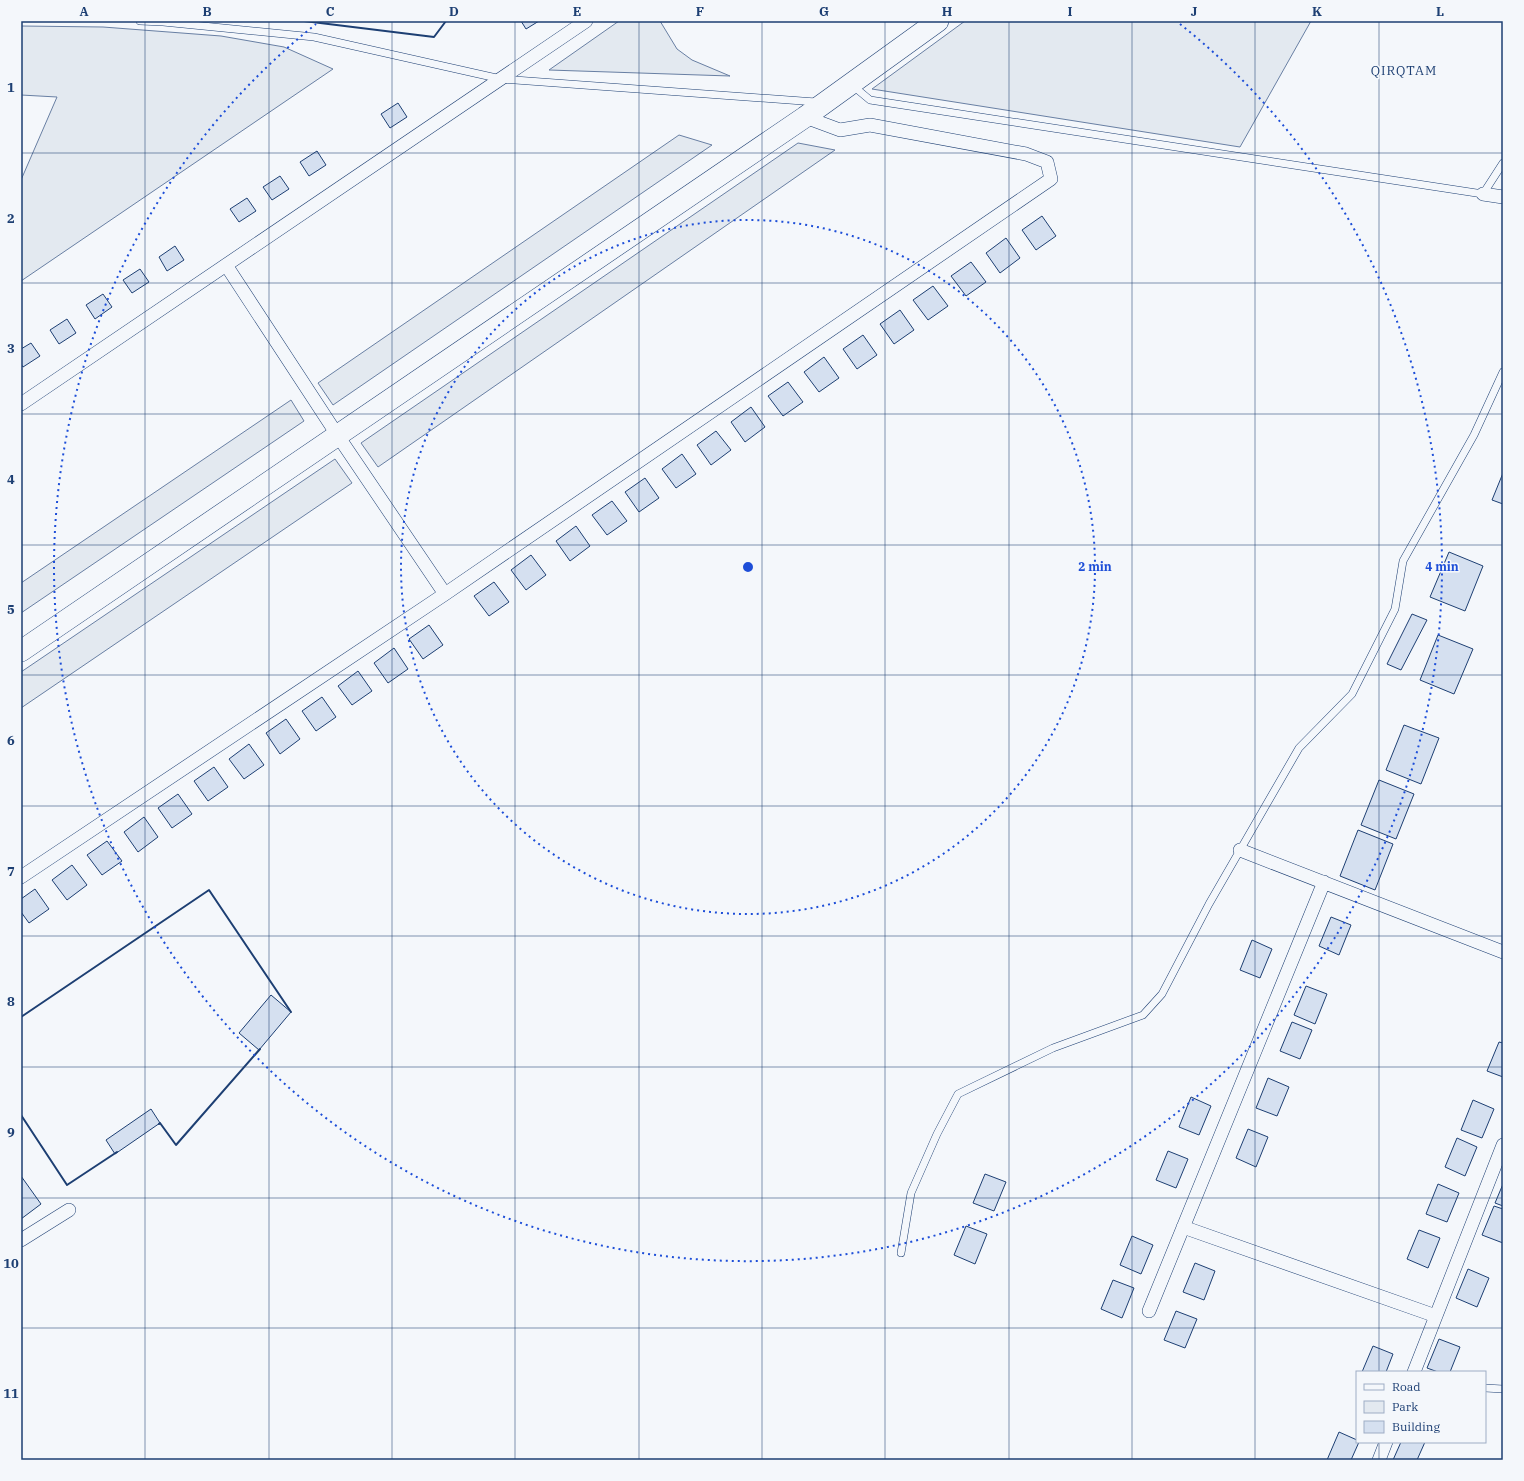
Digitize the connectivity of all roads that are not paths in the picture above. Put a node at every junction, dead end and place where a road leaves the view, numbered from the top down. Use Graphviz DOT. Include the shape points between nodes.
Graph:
graph roads {
  1 [pos="140,21"];
  2 [pos="586,21"];
  3 [pos="938,21"];
  4 [pos="501,79"];
  5 [pos="851,84"];
  6 [pos="825,103"];
  7 [pos="805,117"];
  8 [pos="1503,163"];
  9 [pos="1483,194"];
  10 [pos="1503,198"];
  11 [pos="226,266"];
  12 [pos="1503,372"];
  13 [pos="21,404"];
  14 [pos="338,436"];
  15 [pos="445,594"];
  16 [pos="21,651"];
  17 [pos="1240,850"];
  18 [pos="21,877"];
  19 [pos="1324,882"];
  20 [pos="1503,952"];
  21 [pos="1503,1145"];
  22 [pos="69,1210"];
  23 [pos="1183,1226"];
  24 [pos="21,1240"];
  25 [pos="901,1253"];
  26 [pos="1149,1310"];
  27 [pos="1436,1316"];
  28 [pos="1414,1371"];
  29 [pos="1486,1388"];
  30 [pos="1503,1389"];
  31 [pos="1386,1443"];
  32 [pos="1379,1460"];
  1 -- 4 [label="lane" via="314,37"];
  2 -- 4 [label="street"];
  3 -- 5 [label="main road"];
  4 -- 6 [label="lane"];
  4 -- 11 [label="street"];
  5 -- 6 [label="main road"];
  5 -- 9 [label="lane" via="870,100"];
  6 -- 7 [label="main road"];
  7 -- 14 [label="main road"];
  7 -- 15 [label="street" via="840,130 870,125 1026,154 1047,162 1051,179"];
  8 -- 9 [label="lane"];
  9 -- 10 [label="street"];
  11 -- 13 [label="street"];
  11 -- 14 [label="street"];
  12 -- 17 [label="lane" via="1474,436 1403,561 1395,608 1352,694 1299,748"];
  14 -- 15 [label="street"];
  14 -- 16 [label="main road"];
  15 -- 18 [label="street"];
  17 -- 19 [label="street"];
  17 -- 25 [label="lane" via="1162,994 1143,1015 1053,1048 958,1094 911,1193"];
  19 -- 20 [label="street"];
  19 -- 23 [label="street"];
  21 -- 27 [label="street"];
  22 -- 24 [label="street"];
  23 -- 26 [label="street"];
  23 -- 27 [label="street"];
  27 -- 28 [label="street"];
  29 -- 30 [label="lane"];
  31 -- 32 [label="street"];
}
